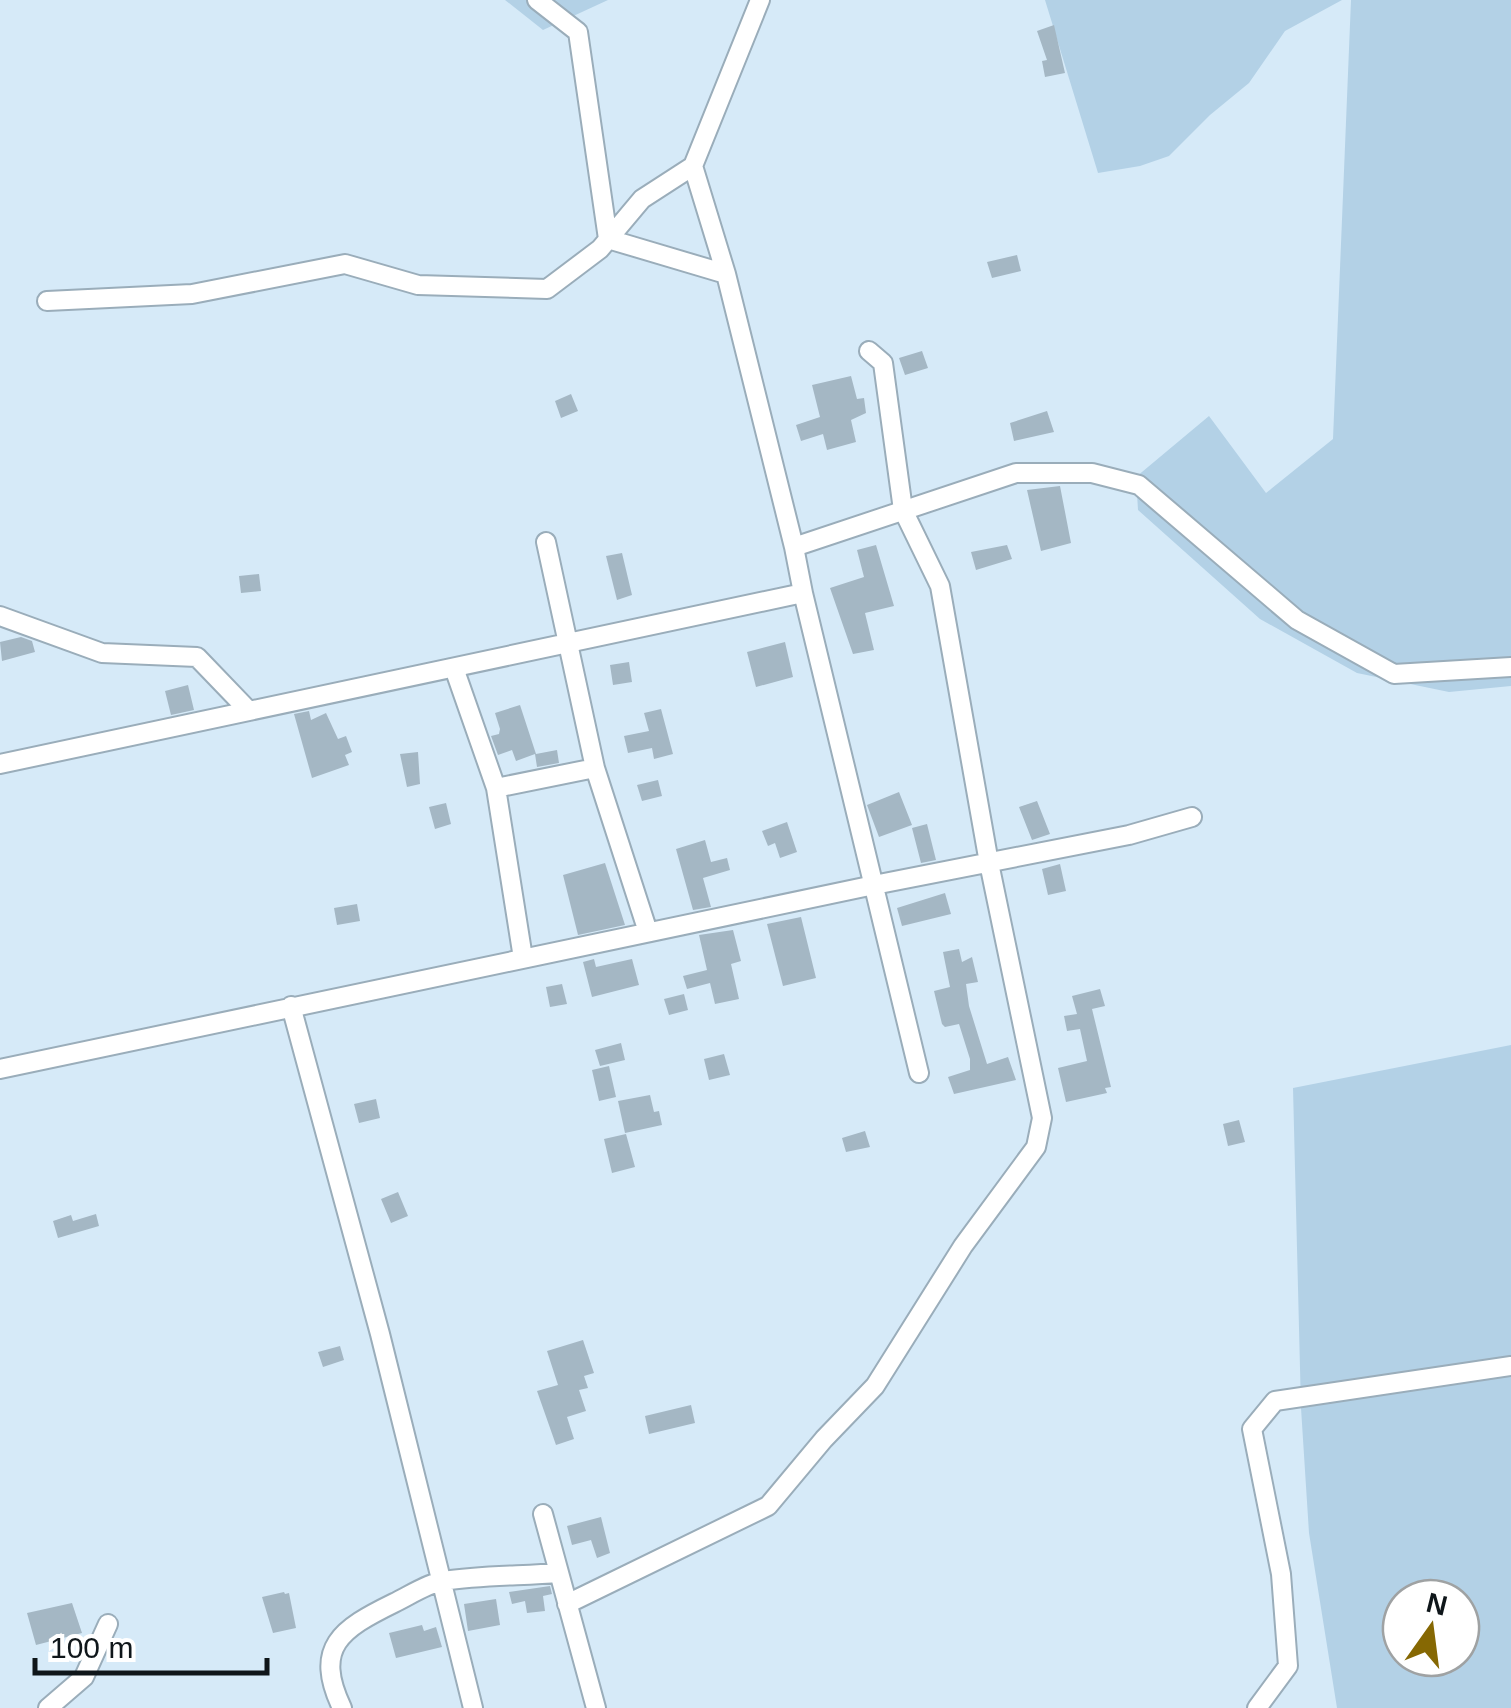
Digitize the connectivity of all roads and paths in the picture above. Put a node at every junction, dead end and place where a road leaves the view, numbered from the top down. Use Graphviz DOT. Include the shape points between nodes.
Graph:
graph roads {
  1 [pos="536,0"];
  2 [pos="760,0"];
  3 [pos="693,166"];
  4 [pos="608,239"];
  5 [pos="726,274"];
  6 [pos="47,301"];
  7 [pos="868,351"];
  8 [pos="903,510"];
  9 [pos="546,542"];
  10 [pos="794,547"];
  11 [pos="802,593"];
  12 [pos="0,616"];
  13 [pos="568,643"];
  14 [pos="1511,667"];
  15 [pos="454,668"];
  16 [pos="249,711"];
  17 [pos="0,764"];
  18 [pos="595,768"];
  19 [pos="496,788"];
  20 [pos="1192,817"];
  21 [pos="989,862"];
  22 [pos="874,885"];
  23 [pos="648,932"];
  24 [pos="523,958"];
  25 [pos="291,1006"];
  26 [pos="0,1070"];
  27 [pos="919,1073"];
  28 [pos="1511,1366"];
  29 [pos="543,1514"];
  30 [pos="559,1574"];
  31 [pos="439,1581"];
  32 [pos="568,1604"];
  33 [pos="108,1624"];
  34 [pos="48,1708"];
  35 [pos="342,1708"];
  36 [pos="473,1708"];
  37 [pos="596,1708"];
  38 [pos="1257,1708"];
  1 -- 4 [label="street" via="578,32"];
  2 -- 3 [label="street"];
  3 -- 4 [label="street" via="642,199"];
  3 -- 5 [label="street"];
  4 -- 5 [label="street"];
  4 -- 6 [label="street" via="547,288 418,285 345,264 192,294"];
  5 -- 10 [label="street"];
  7 -- 8 [label="street" via="883,363"];
  8 -- 10 [label="street"];
  8 -- 14 [label="street" via="1016,473 1092,473 1139,485 1297,620 1394,674"];
  8 -- 21 [label="street" via="940,586"];
  9 -- 13 [label="street"];
  10 -- 11 [label="street"];
  11 -- 13 [label="street"];
  11 -- 22 [label="street"];
  12 -- 16 [label="street" via="102,653 197,657"];
  13 -- 15 [label="street"];
  13 -- 18 [label="street"];
  15 -- 16 [label="street"];
  15 -- 19 [label="street"];
  16 -- 17 [label="street"];
  18 -- 19 [label="street"];
  18 -- 23 [label="street"];
  19 -- 24 [label="street"];
  20 -- 21 [label="street"];
  21 -- 22 [label="street"];
  21 -- 32 [label="street" via="1042,1118 1036,1147 963,1246 876,1386 768,1506"];
  22 -- 23 [label="street"];
  22 -- 27 [label="street"];
  23 -- 24 [label="street"];
  24 -- 25 [label="street"];
  25 -- 26 [label="street"];
  25 -- 31 [label="street"];
  28 -- 38 [label="street" via="1276,1401 1252,1429 1281,1574 1288,1666"];
  29 -- 30 [label="street"];
  30 -- 31 [label="street"];
  30 -- 32 [label="street"];
  31 -- 35 [label="street" via="340,1635 329,1682"];
  31 -- 36 [label="street"];
  32 -- 37 [label="street"];
  33 -- 34 [label="street" via="84,1677"];
}
